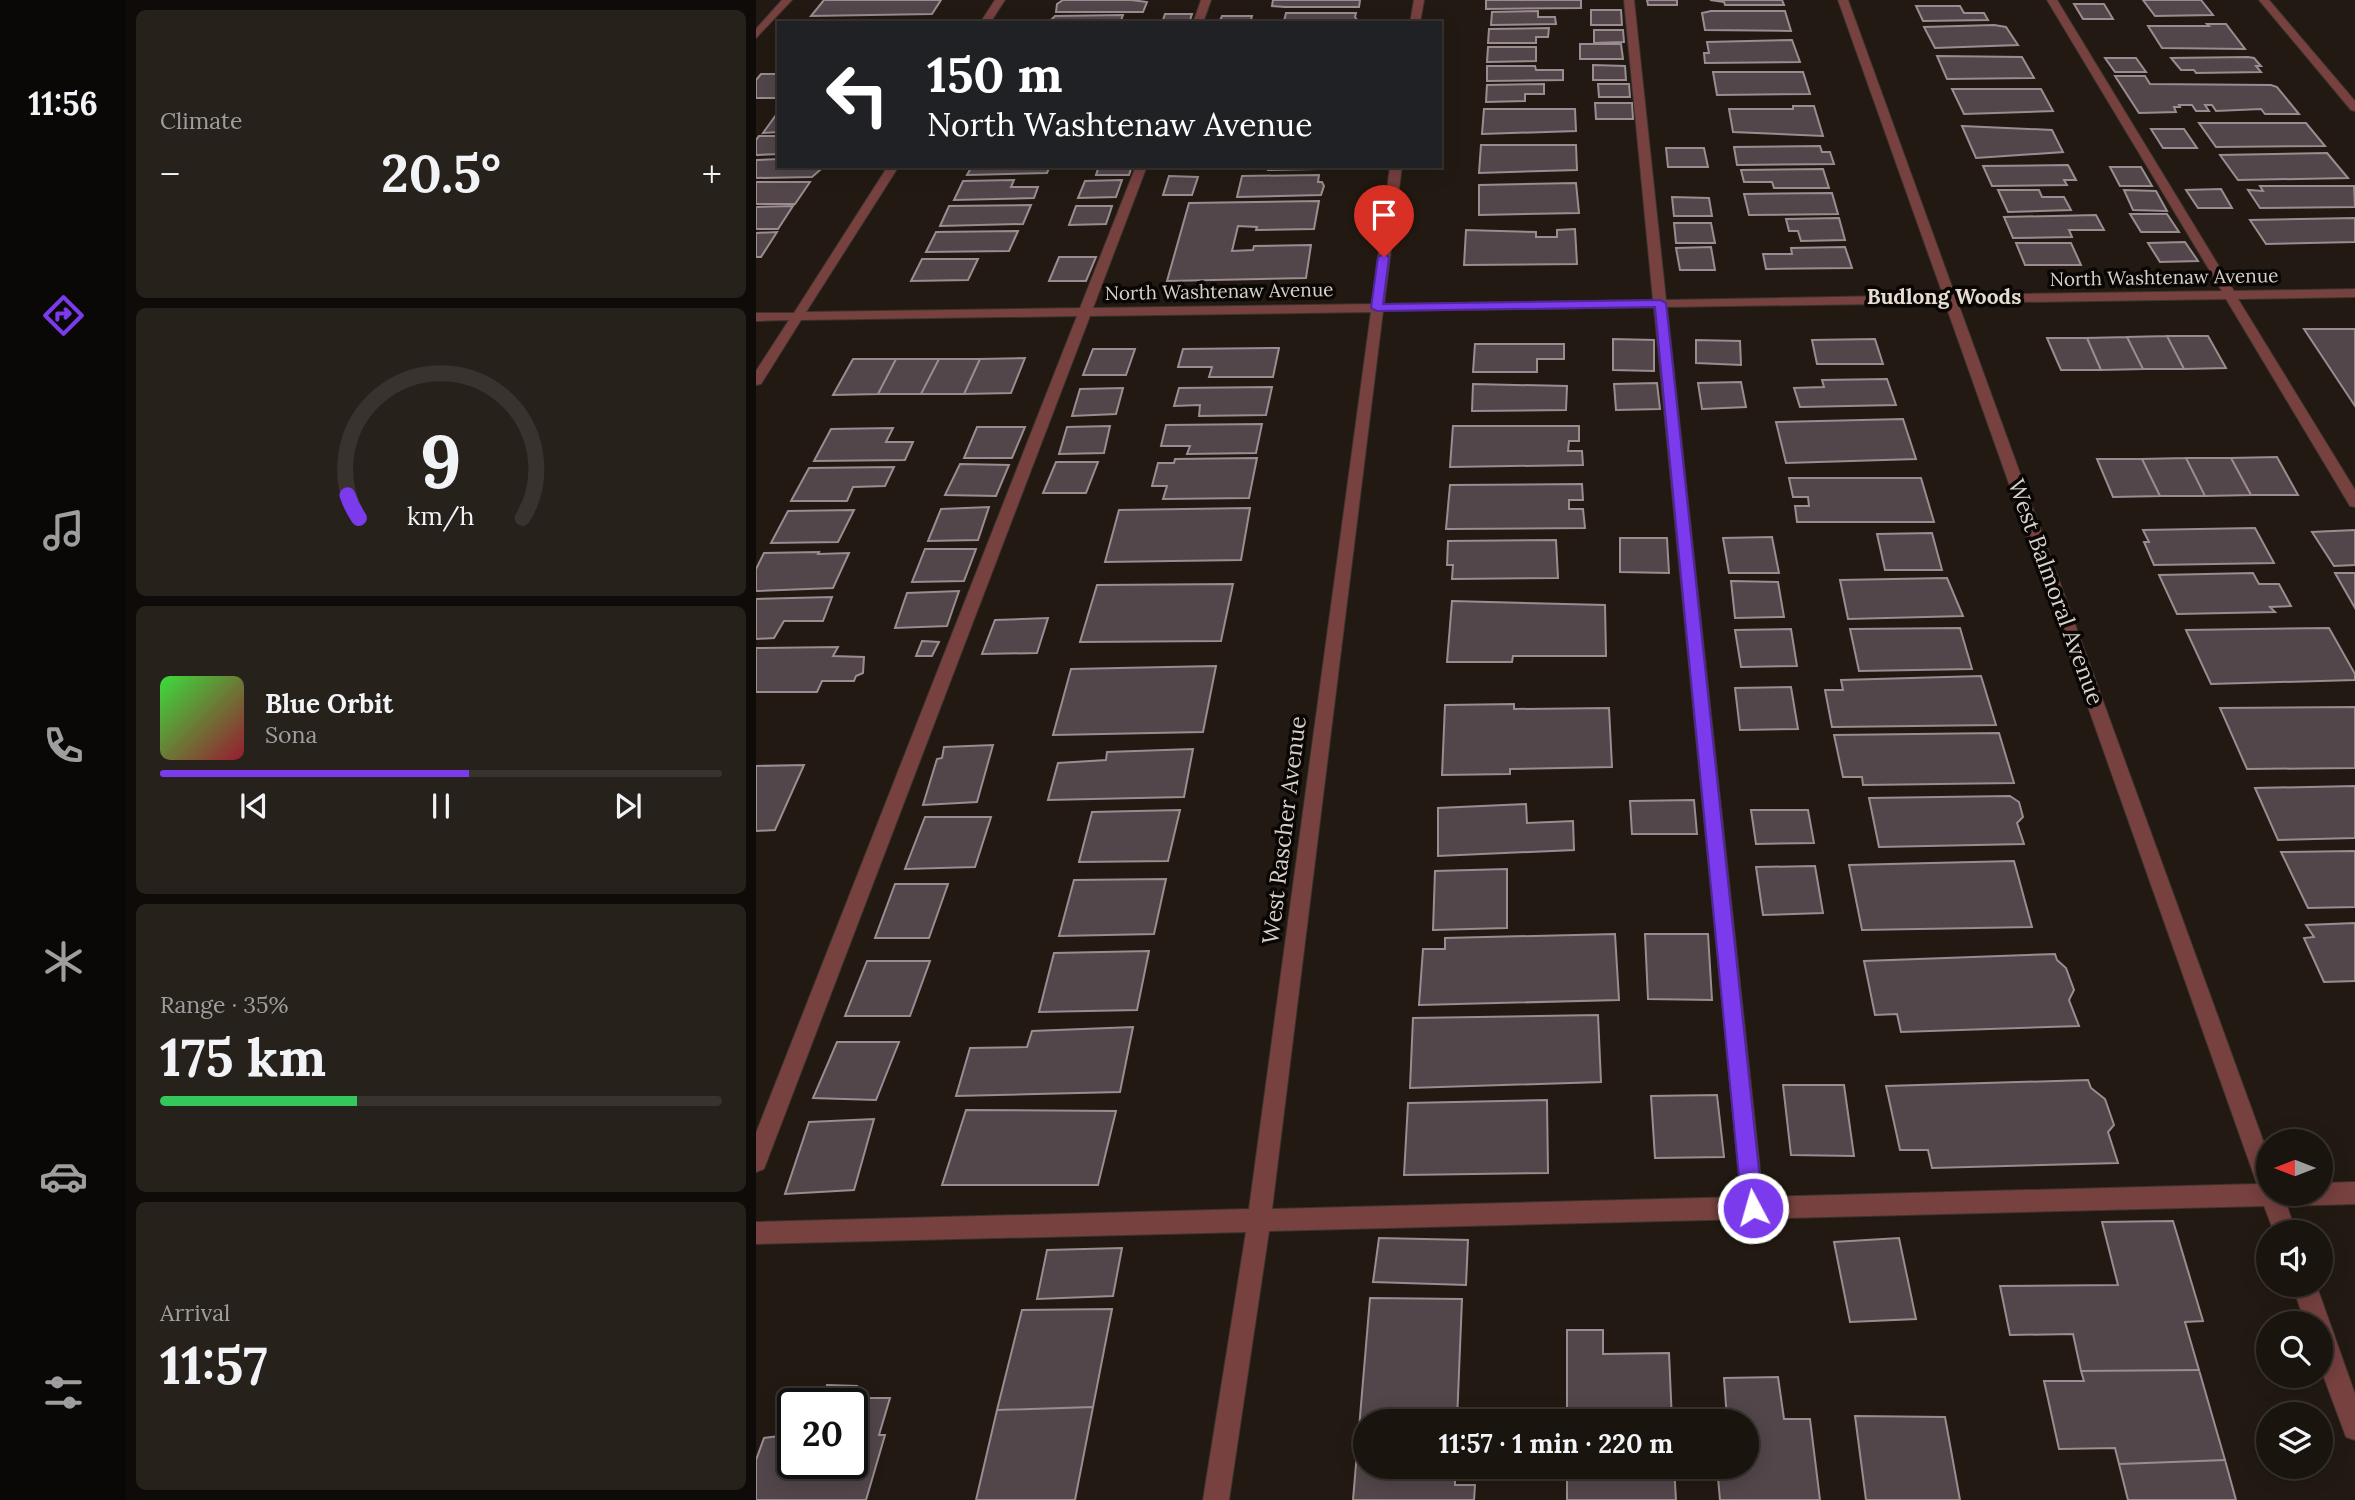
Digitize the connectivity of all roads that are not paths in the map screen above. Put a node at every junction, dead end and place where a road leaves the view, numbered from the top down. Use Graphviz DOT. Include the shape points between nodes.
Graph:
graph roads {
  1 [pos="787,0"];
  2 [pos="1000,0"];
  3 [pos="1206,0"];
  4 [pos="1419,0"];
  5 [pos="1629,0"];
  6 [pos="1843,0"];
  7 [pos="2052,0"];
  8 [pos="2264,0"];
  9 [pos="986,21"];
  10 [pos="1199,21"];
  11 [pos="1415,21"];
  12 [pos="756,35"];
  13 [pos="2355,108"];
  14 [pos="893,168"];
  15 [pos="1141,168"];
  16 [pos="1396,168"];
  17 [pos="2355,293"];
  18 [pos="2230,295"];
  19 [pos="1950,299"];
  20 [pos="1660,303"];
  21 [pos="1377,308"];
  22 [pos="1086,312"];
  23 [pos="797,316"];
  24 [pos="756,317"];
  25 [pos="756,381"];
  26 [pos="2355,502"];
  27 [pos="2256,1152"];
  28 [pos="756,1161"];
  29 [pos="2256,1191"];
  30 [pos="2333,1192"];
  31 [pos="2355,1193"];
  32 [pos="1753,1208"];
  33 [pos="1259,1220"];
  34 [pos="756,1233"];
  35 [pos="2333,1368"];
  36 [pos="2355,1428"];
  37 [pos="1216,1500"];
  1 -- 12 [label="street"];
  2 -- 9 [label="street"];
  3 -- 10 [label="street"];
  4 -- 11 [label="street"];
  5 -- 20 [label="street"];
  6 -- 19 [label="street, West Balmoral Avenue"];
  7 -- 18 [label="street"];
  8 -- 13 [label="street"];
  14 -- 23 [label="street"];
  15 -- 22 [label="street"];
  16 -- 21 [label="street, West Rascher Avenue"];
  17 -- 18 [label="street, North Washtenaw Avenue"];
  18 -- 19 [label="street, North Washtenaw Avenue"];
  18 -- 26 [label="street"];
  19 -- 20 [label="street, North Washtenaw Avenue"];
  19 -- 27 [label="street, West Balmoral Avenue"];
  20 -- 21 [label="street, North Washtenaw Avenue"];
  20 -- 32 [label="street"];
  21 -- 22 [label="street, North Washtenaw Avenue"];
  21 -- 33 [label="street, West Rascher Avenue"];
  22 -- 23 [label="street, North Washtenaw Avenue"];
  22 -- 28 [label="street"];
  23 -- 24 [label="street, North Washtenaw Avenue"];
  23 -- 25 [label="street"];
  29 -- 32 [label="street"];
  30 -- 31 [label="street"];
  32 -- 33 [label="street"];
  33 -- 34 [label="street"];
  33 -- 37 [label="street, West Rascher Avenue"];
  35 -- 36 [label="street"];
}
